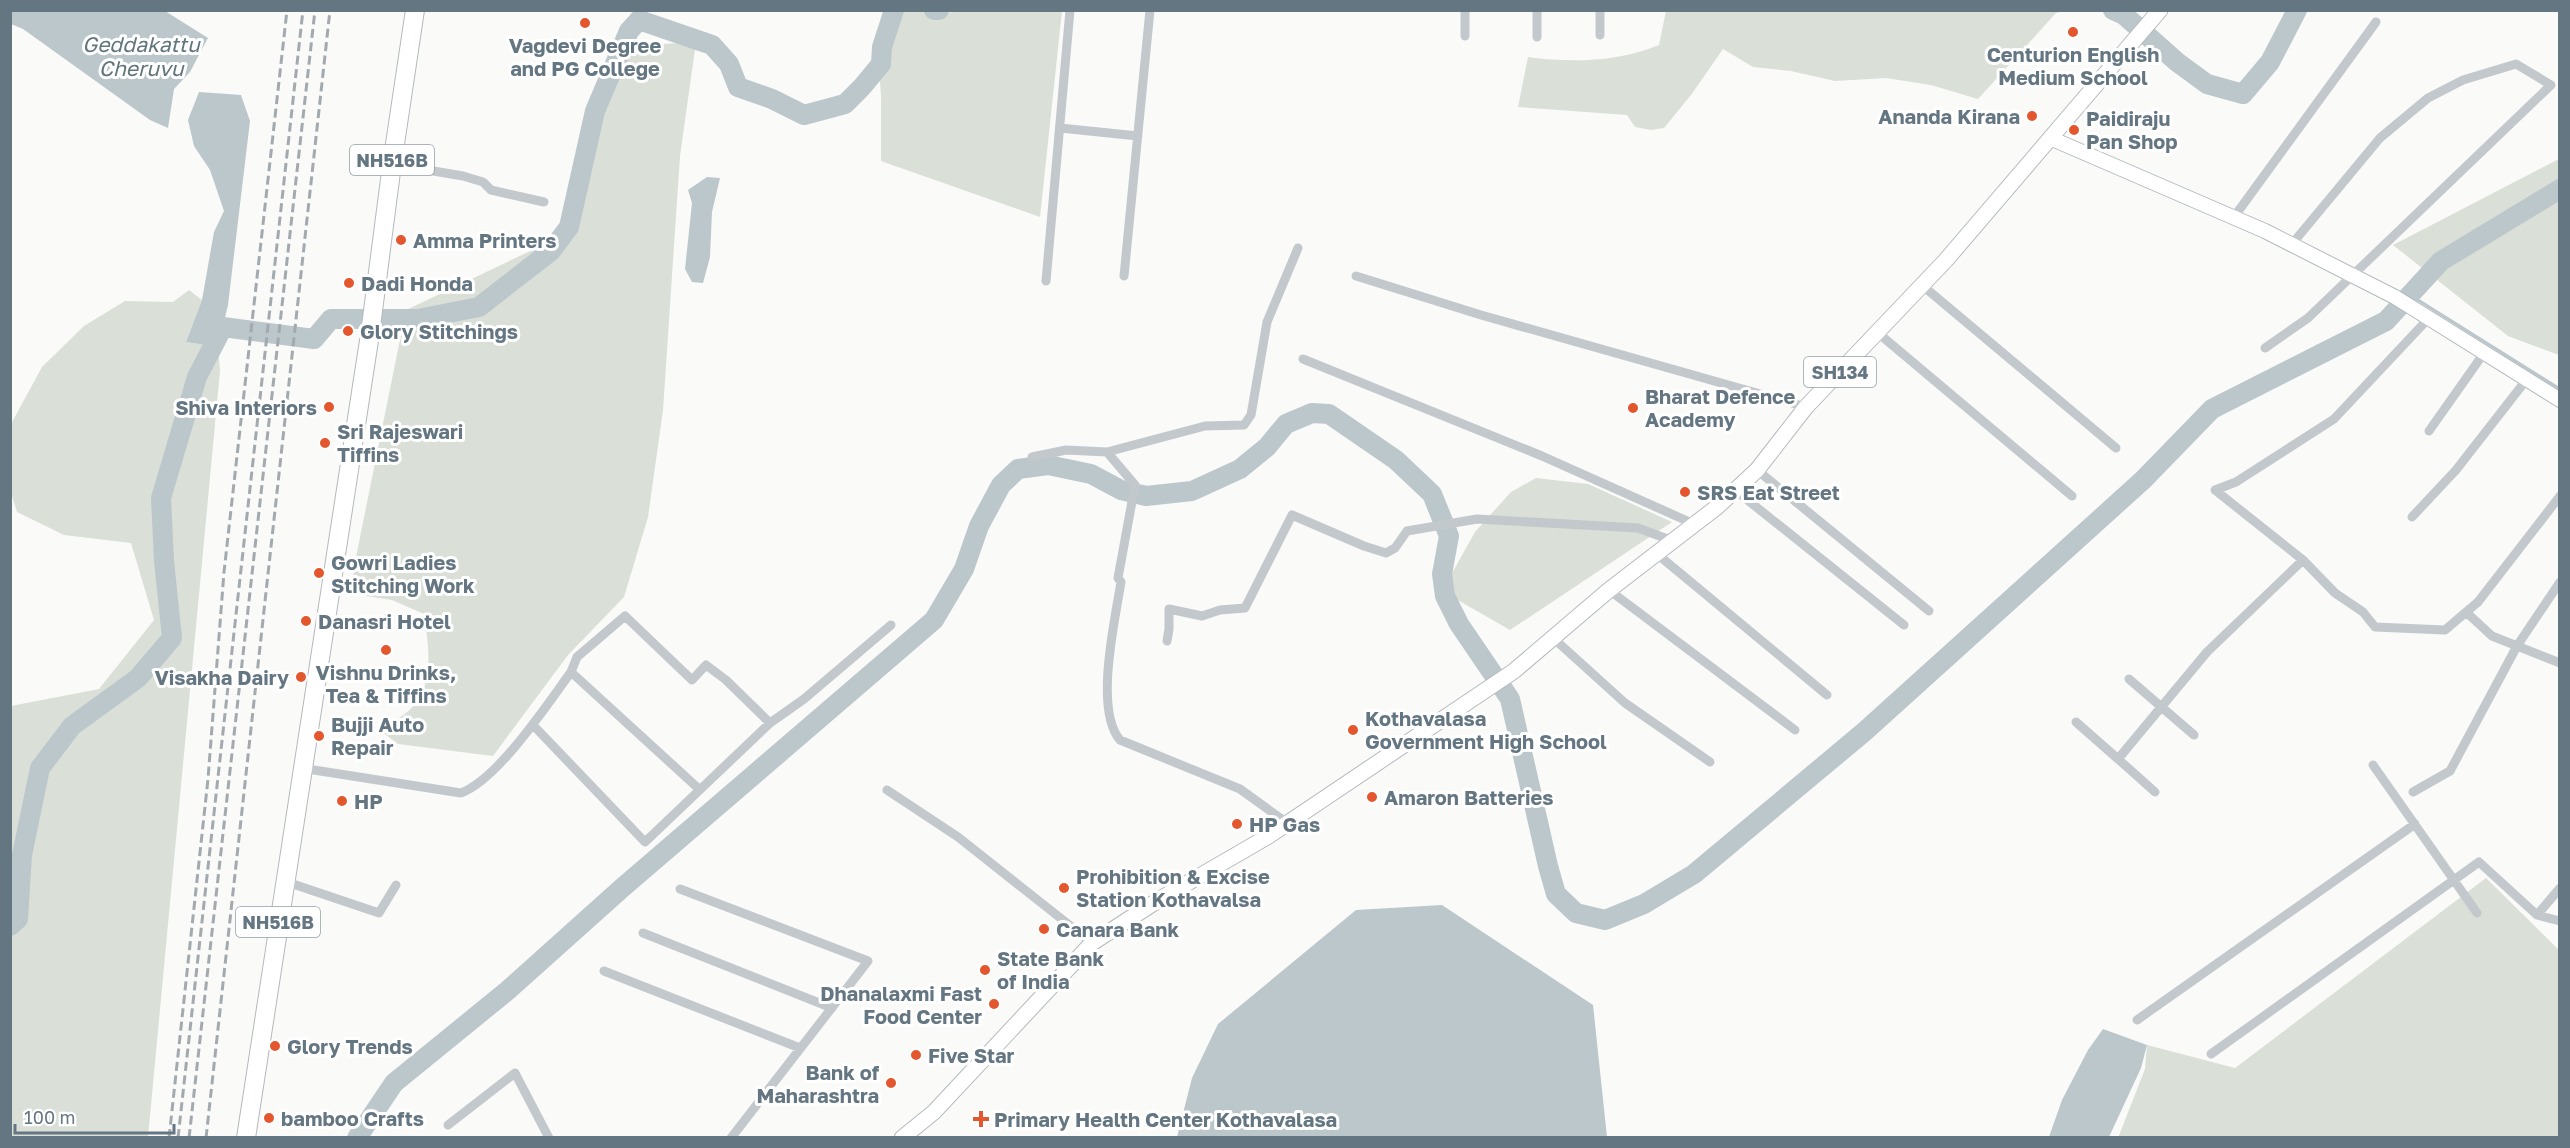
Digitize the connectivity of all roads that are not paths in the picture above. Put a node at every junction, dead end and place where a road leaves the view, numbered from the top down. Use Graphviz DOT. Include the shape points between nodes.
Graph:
graph roads {
  1 [pos="415,10"];
  2 [pos="1070,10"];
  3 [pos="1150,10"];
  4 [pos="1465,10"];
  5 [pos="1537,10"];
  6 [pos="1600,10"];
  7 [pos="2160,10"];
  8 [pos="2376,22"];
  9 [pos="1600,35"];
  10 [pos="1466,36"];
  11 [pos="1537,37"];
  12 [pos="1060,128"];
  13 [pos="1138,136"];
  14 [pos="2050,138"];
  15 [pos="392,164"];
  16 [pos="544,202"];
  17 [pos="2234,217"];
  18 [pos="2292,244"];
  19 [pos="1298,248"];
  20 [pos="2351,274"];
  21 [pos="1124,276"];
  22 [pos="1356,276"];
  23 [pos="1046,281"];
  24 [pos="1923,286"];
  25 [pos="2428,319"];
  26 [pos="1878,333"];
  27 [pos="2265,348"];
  28 [pos="2484,353"];
  29 [pos="1303,359"];
  30 [pos="2526,379"];
  31 [pos="2559,400"];
  32 [pos="1806,407"];
  33 [pos="2429,431"];
  34 [pos="2116,448"];
  35 [pos="1107,452"];
  36 [pos="1032,457"];
  37 [pos="1757,470"];
  38 [pos="1735,490"];
  39 [pos="2072,496"];
  40 [pos="2559,496"];
  41 [pos="2412,517"];
  42 [pos="1694,524"];
  43 [pos="1673,541"];
  44 [pos="1657,554"];
  45 [pos="2303,560"];
  46 [pos="2559,582"];
  47 [pos="1609,590"];
  48 [pos="1929,611"];
  49 [pos="2466,612"];
  50 [pos="891,625"];
  51 [pos="1904,625"];
  52 [pos="1552,637"];
  53 [pos="1167,641"];
  54 [pos="2517,646"];
  55 [pos="2559,663"];
  56 [pos="571,672"];
  57 [pos="2129,679"];
  58 [pos="1827,695"];
  59 [pos="2161,706"];
  60 [pos="2076,722"];
  61 [pos="770,723"];
  62 [pos="533,725"];
  63 [pos="1796,730"];
  64 [pos="2194,735"];
  65 [pos="2118,759"];
  66 [pos="1710,762"];
  67 [pos="2373,765"];
  68 [pos="301,768"];
  69 [pos="699,789"];
  70 [pos="887,790"];
  71 [pos="2155,792"];
  72 [pos="2413,792"];
  73 [pos="1287,823"];
  74 [pos="2415,824"];
  75 [pos="2454,880"];
  76 [pos="284,881"];
  77 [pos="396,885"];
  78 [pos="2559,888"];
  79 [pos="680,889"];
  80 [pos="2477,913"];
  81 [pos="2537,915"];
  82 [pos="2559,921"];
  83 [pos="643,933"];
  84 [pos="1092,943"];
  85 [pos="604,971"];
  86 [pos="832,1008"];
  87 [pos="2137,1020"];
  88 [pos="800,1048"];
  89 [pos="2211,1054"];
  90 [pos="448,1125"];
  91 [pos="246,1137"];
  92 [pos="549,1137"];
  93 [pos="731,1137"];
  94 [pos="902,1137"];
  1 -- 15 [label="highway, NH516B"];
  2 -- 12 [label="street"];
  3 -- 13 [label="street"];
  4 -- 10 [label="street"];
  5 -- 11 [label="street"];
  6 -- 9 [label="street"];
  7 -- 14 [label="main road, SH134"];
  8 -- 17 [label="street"];
  12 -- 13 [label="street"];
  12 -- 23 [label="street"];
  13 -- 21 [label="street"];
  14 -- 17 [label="main road"];
  14 -- 24 [label="main road, SH134"];
  15 -- 16 [label="street" via="463,176 483,182 491,190"];
  15 -- 68 [label="highway, NH516B" via="374,310"];
  17 -- 18 [label="main road"];
  18 -- 20 [label="main road"];
  18 -- 20 [label="street" via="2380,138 2428,98 2463,80 2516,64 2551,85"];
  19 -- 35 [label="street" via="1267,322 1251,415 1244,425 1204,426"];
  20 -- 25 [label="main road"];
  20 -- 27 [label="street" via="2308,318"];
  22 -- 32 [label="street"];
  24 -- 26 [label="main road, SH134"];
  24 -- 34 [label="street"];
  25 -- 28 [label="main road"];
  25 -- 45 [label="street" via="2334,419 2236,482 2215,490"];
  26 -- 32 [label="main road, SH134"];
  26 -- 39 [label="street"];
  28 -- 30 [label="main road"];
  28 -- 33 [label="street"];
  29 -- 42 [label="street" via="1542,456"];
  30 -- 31 [label="main road"];
  30 -- 41 [label="street" via="2456,470"];
  32 -- 37 [label="main road, SH134"];
  35 -- 36 [label="street" via="1066,450"];
  35 -- 73 [label="street" via="1135,485 1107,667 1111,730 1120,740 1240,789"];
  37 -- 38 [label="main road, SH134"];
  37 -- 48 [label="street"];
  38 -- 42 [label="main road, SH134"];
  38 -- 51 [label="street"];
  40 -- 49 [label="street" via="2478,602"];
  42 -- 43 [label="main road, SH134"];
  43 -- 44 [label="main road, SH134"];
  43 -- 53 [label="street" via="1638,528 1477,519 1407,531 1395,548 1386,553 1292,515 1245,608 1202,616 1169,609"];
  44 -- 47 [label="main road, SH134"];
  44 -- 58 [label="street"];
  45 -- 49 [label="street" via="2375,627 2445,630"];
  45 -- 59 [label="street" via="2207,652"];
  46 -- 54 [label="street"];
  47 -- 52 [label="main road, SH134"];
  47 -- 63 [label="street"];
  49 -- 54 [label="street" via="2492,636"];
  50 -- 61 [label="street"];
  52 -- 66 [label="street" via="1625,703"];
  52 -- 73 [label="main road, SH134" via="1515,671"];
  54 -- 55 [label="street"];
  54 -- 72 [label="street" via="2450,771"];
  56 -- 61 [label="street" via="577,657 625,616 692,680 706,665"];
  56 -- 62 [label="street"];
  56 -- 69 [label="street"];
  57 -- 59 [label="street"];
  59 -- 64 [label="street"];
  59 -- 65 [label="street"];
  60 -- 65 [label="street"];
  61 -- 69 [label="street"];
  62 -- 68 [label="street" via="476,787 461,793"];
  62 -- 69 [label="street" via="645,842"];
  65 -- 71 [label="street"];
  67 -- 74 [label="street"];
  68 -- 76 [label="highway, NH516B"];
  70 -- 84 [label="street" via="958,837"];
  73 -- 84 [label="main road, SH134"];
  74 -- 75 [label="street"];
  74 -- 87 [label="street"];
  75 -- 80 [label="street"];
  75 -- 81 [label="street" via="2479,862"];
  75 -- 89 [label="street"];
  76 -- 77 [label="street" via="379,913"];
  76 -- 91 [label="highway, NH516B"];
  78 -- 81 [label="street"];
  79 -- 86 [label="street" via="868,962"];
  81 -- 82 [label="street"];
  83 -- 86 [label="street"];
  84 -- 94 [label="main road, SH134" via="934,1112"];
  85 -- 88 [label="street"];
  86 -- 88 [label="street"];
  88 -- 93 [label="street"];
  90 -- 92 [label="street" via="515,1073"];
}
